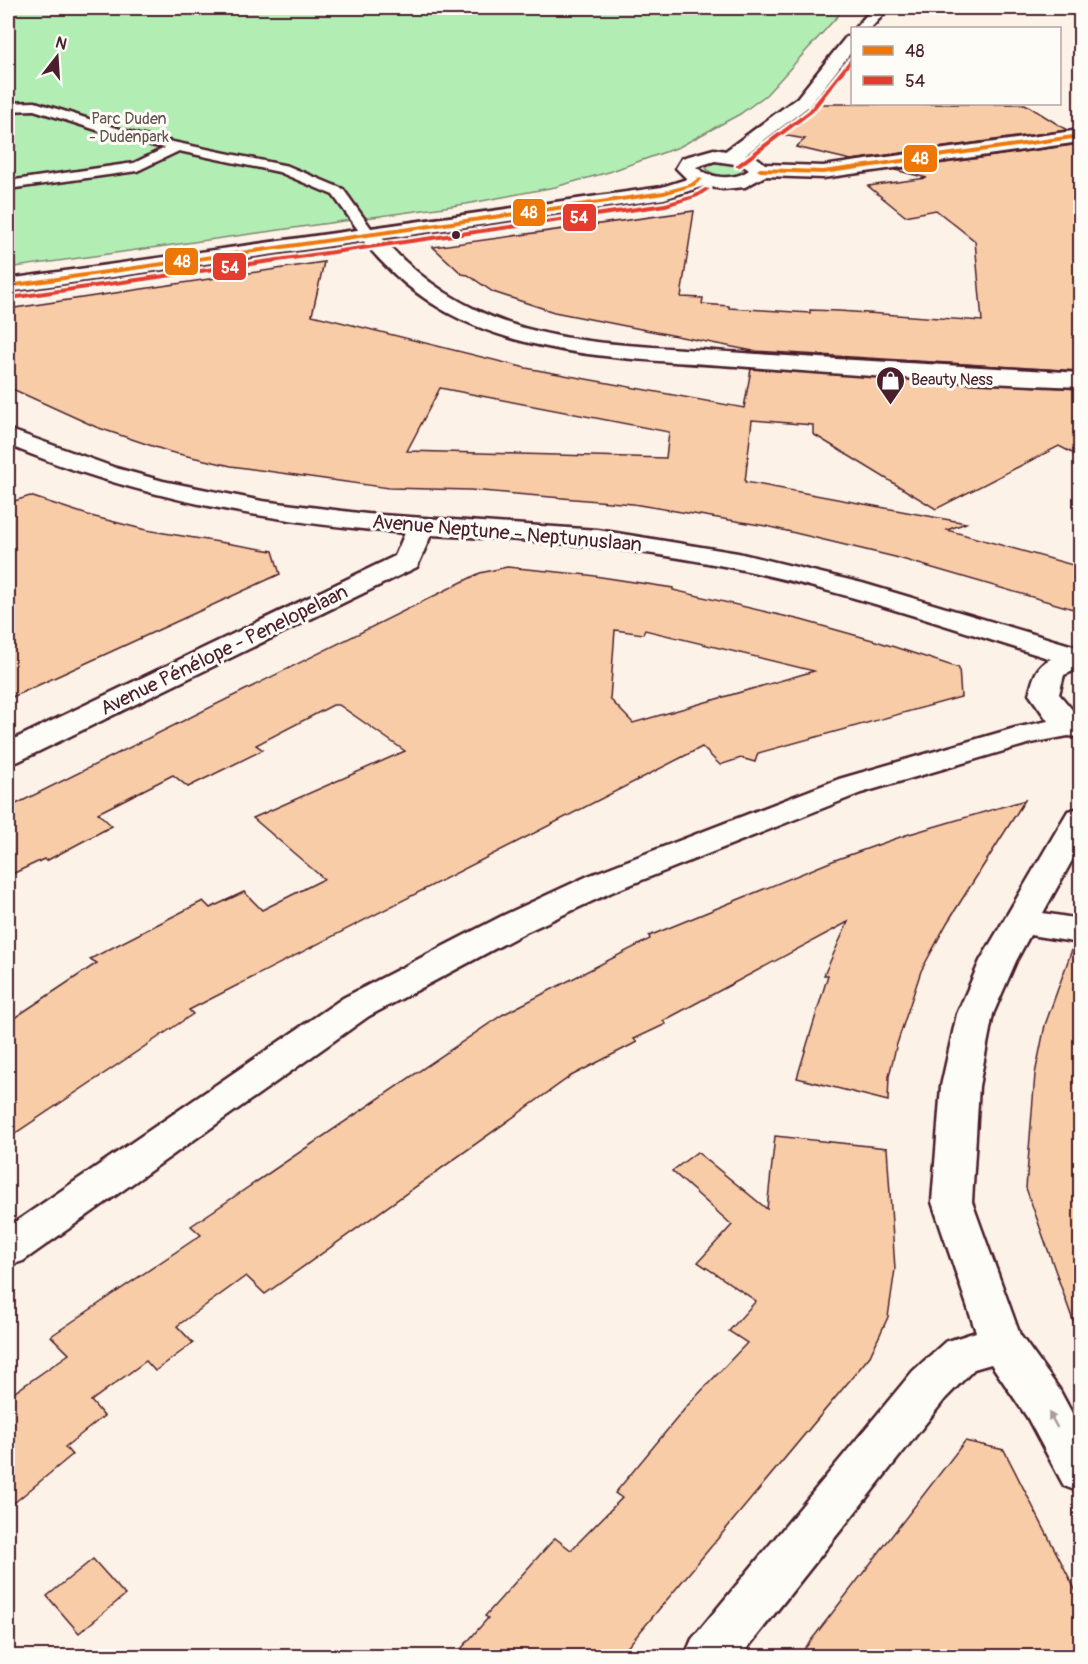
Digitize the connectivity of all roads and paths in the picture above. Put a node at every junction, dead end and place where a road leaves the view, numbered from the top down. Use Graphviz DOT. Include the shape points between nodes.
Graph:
graph roads {
  1 [pos="881,8"];
  2 [pos="864,27"];
  3 [pos="851,42"];
  4 [pos="8,107"];
  5 [pos="1080,136"];
  6 [pos="175,148"];
  7 [pos="731,156"];
  8 [pos="760,170"];
  9 [pos="700,179"];
  10 [pos="8,185"];
  11 [pos="369,235"];
  12 [pos="8,286"];
  13 [pos="1080,380"];
  14 [pos="8,436"];
  15 [pos="33,448"];
  16 [pos="8,461"];
  17 [pos="421,526"];
  18 [pos="1078,657"];
  19 [pos="1074,728"];
  20 [pos="8,754"];
  21 [pos="1080,818"];
  22 [pos="1023,922"];
  23 [pos="1080,931"];
  24 [pos="8,1249"];
  25 [pos="1001,1343"];
  26 [pos="1080,1471"];
  27 [pos="710,1656"];
  1 -- 2 [label="street"];
  3 -- 7 [label="street" via="803,102"];
  4 -- 6 [label="lane" via="35,106"];
  5 -- 8 [label="street" via="823,172"];
  6 -- 10 [label="lane" via="136,167"];
  6 -- 11 [label="lane" via="283,169 338,192"];
  7 -- 8 [label="street" via="748,160"];
  7 -- 9 [label="street" via="700,157 689,162 686,168"];
  8 -- 9 [label="street" via="752,178 733,182"];
  9 -- 11 [label="street" via="664,193"];
  11 -- 12 [label="street"];
  11 -- 13 [label="street" via="381,252 433,296 500,328 591,348"];
  14 -- 15 [label="street, Avenue Neptune - Neptunuslaan"];
  15 -- 16 [label="street"];
  15 -- 17 [label="street, Avenue Neptune - Neptunuslaan" via="160,489 271,510"];
  17 -- 18 [label="street, Avenue Neptune - Neptunuslaan" via="624,541 751,563 831,582"];
  17 -- 20 [label="street, Avenue Pénélope - Penelopelaan" via="407,561"];
  18 -- 19 [label="street" via="1051,670 1044,694"];
  19 -- 24 [label="street" via="1026,735 850,786 600,884 514,924 356,1007"];
  21 -- 22 [label="street"];
  22 -- 23 [label="street"];
  22 -- 25 [label="street" via="998,961 975,1014 960,1086 952,1202"];
  26 -- 25 [label="street, one-way" via="1043,1403"];
  25 -- 27 [label="street" via="960,1355 929,1385"];
}
